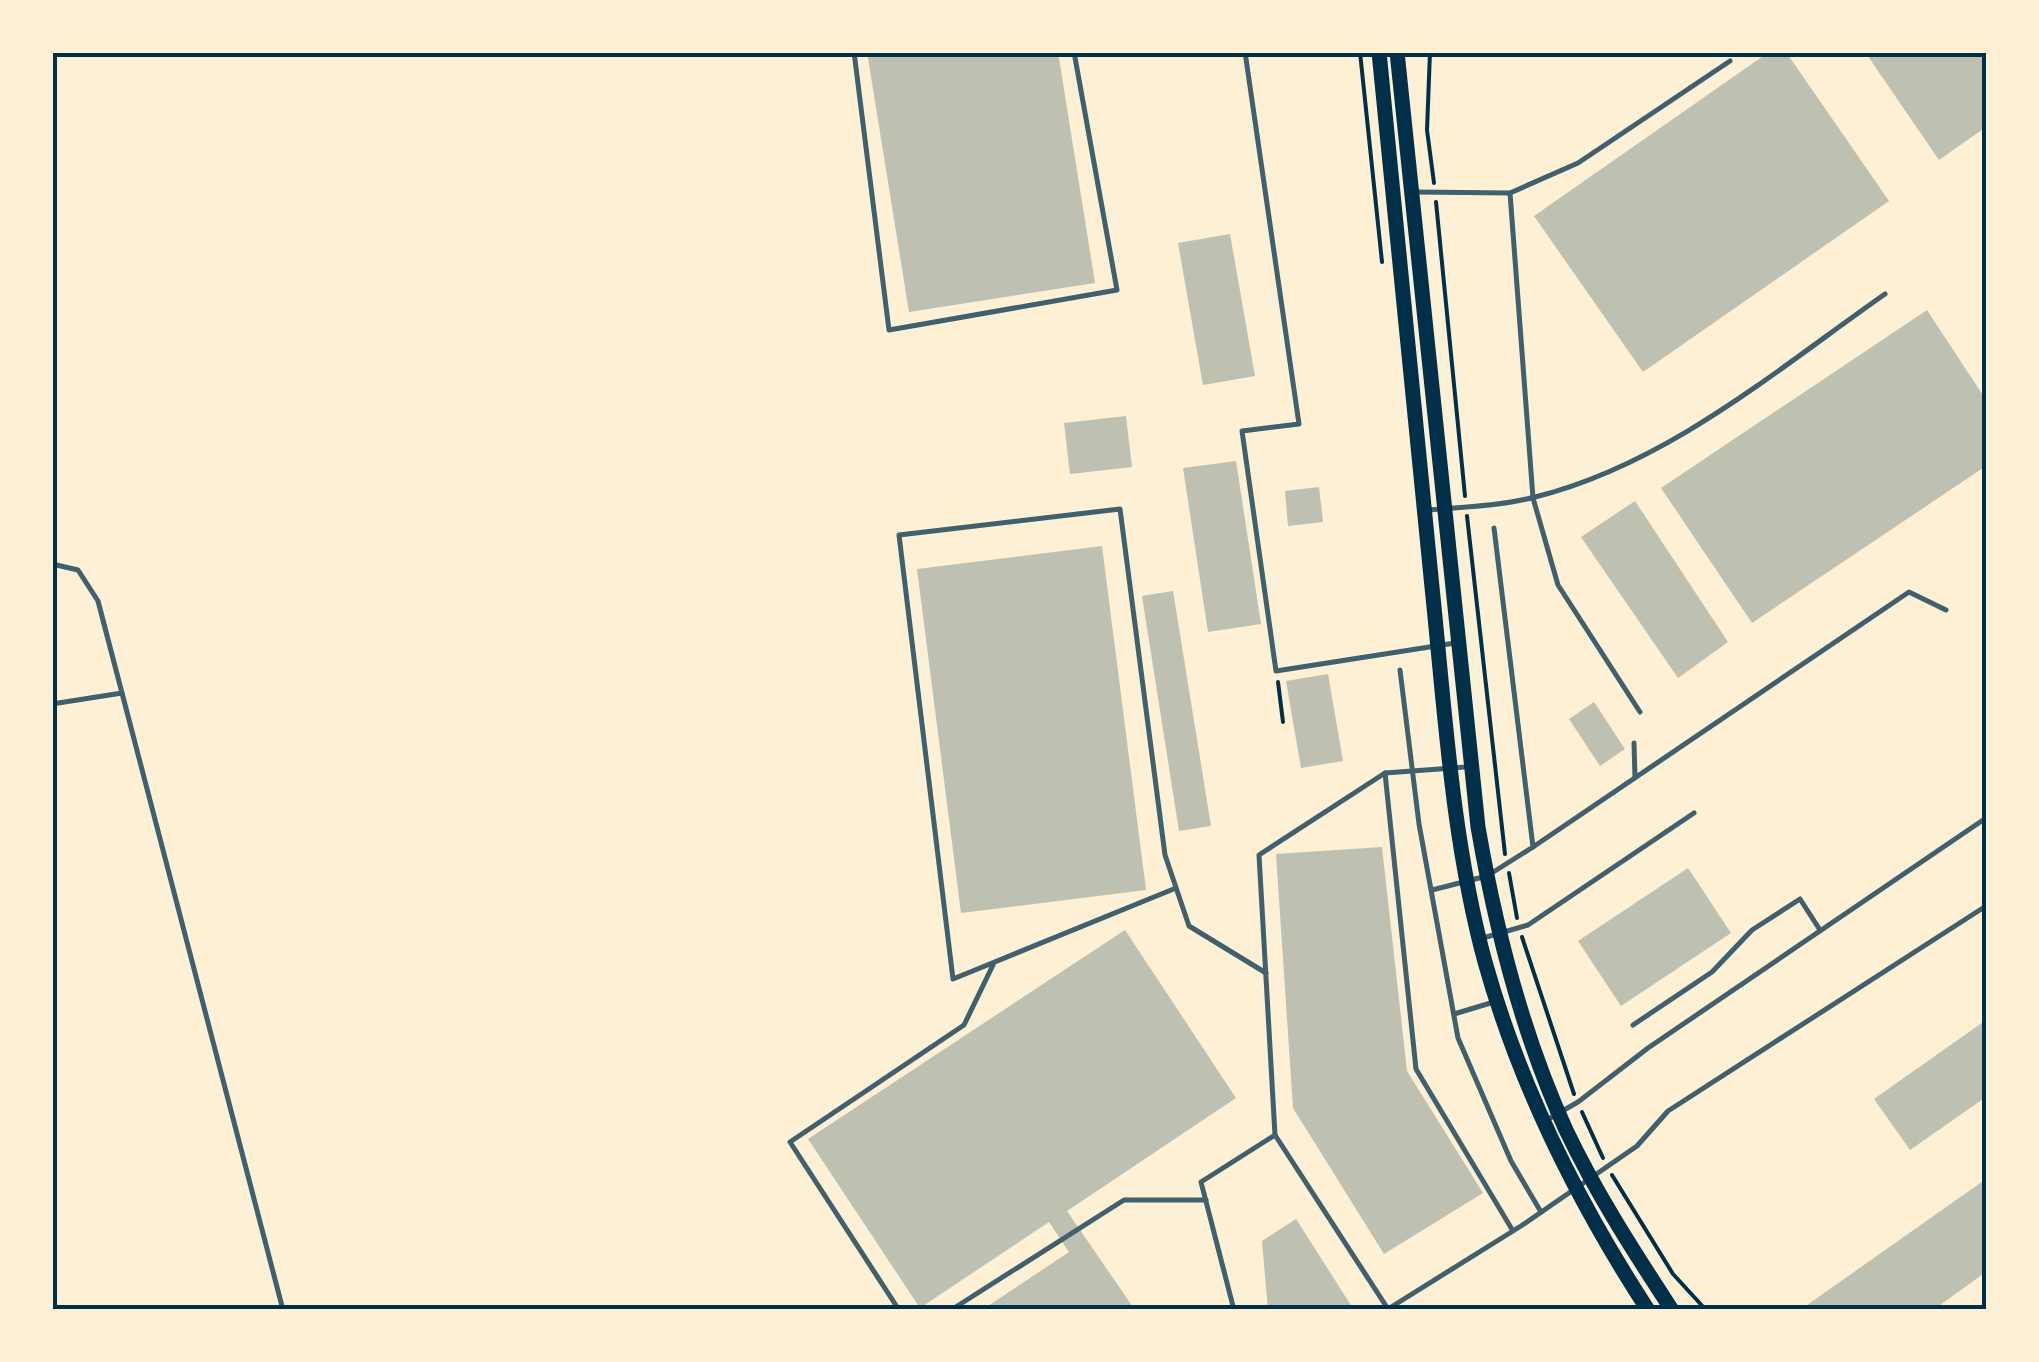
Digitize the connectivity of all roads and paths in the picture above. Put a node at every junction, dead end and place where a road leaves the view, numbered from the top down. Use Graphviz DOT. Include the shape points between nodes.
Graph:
graph roads {
  1 [pos="854,52"];
  2 [pos="1074,52"];
  3 [pos="1244,52"];
  4 [pos="1379,52"];
  5 [pos="1397,52"];
  6 [pos="1730,61"];
  7 [pos="1412,192"];
  8 [pos="1510,193"];
  9 [pos="1885,294"];
  10 [pos="1533,498"];
  11 [pos="1444,509"];
  12 [pos="1425,511"];
  13 [pos="1494,528"];
  14 [pos="52,564"];
  15 [pos="1946,610"];
  16 [pos="1458,642"];
  17 [pos="1438,645"];
  18 [pos="1276,670"];
  19 [pos="1400,670"];
  20 [pos="122,693"];
  21 [pos="52,704"];
  22 [pos="1640,712"];
  23 [pos="1283,722"];
  24 [pos="1634,743"];
  25 [pos="1471,767"];
  26 [pos="1452,769"];
  27 [pos="1412,772"];
  28 [pos="1384,774"];
  29 [pos="1635,778"];
  30 [pos="1694,813"];
  31 [pos="1986,818"];
  32 [pos="1533,847"];
  33 [pos="1487,876"];
  34 [pos="1467,881"];
  35 [pos="1176,888"];
  36 [pos="1431,890"];
  37 [pos="1986,906"];
  38 [pos="1820,930"];
  39 [pos="1500,933"];
  40 [pos="1480,939"];
  41 [pos="994,962"];
  42 [pos="1266,973"];
  43 [pos="1498,1002"];
  44 [pos="1454,1014"];
  45 [pos="1633,1026"];
  46 [pos="1559,1113"];
  47 [pos="1542,1123"];
  48 [pos="1274,1135"];
  49 [pos="1592,1178"];
  50 [pos="1575,1188"];
  51 [pos="1206,1200"];
  52 [pos="1540,1212"];
  53 [pos="1514,1230"];
  54 [pos="283,1310"];
  55 [pos="899,1310"];
  56 [pos="951,1310"];
  57 [pos="1234,1310"];
  58 [pos="1648,1310"];
  59 [pos="1672,1310"];
  1 -- 2 [label="lane" via="889,330 1117,290"];
  3 -- 18 [label="lane" via="1299,424 1242,431"];
  4 -- 12 [label="main road"];
  5 -- 7 [label="main road"];
  6 -- 8 [label="lane" via="1578,162"];
  7 -- 8 [label="lane"];
  7 -- 11 [label="main road"];
  8 -- 10 [label="lane"];
  9 -- 10 [label="lane" via="1672,443"];
  10 -- 11 [label="lane"];
  10 -- 22 [label="lane" via="1558,585"];
  11 -- 12 [label="lane"];
  11 -- 16 [label="main road"];
  12 -- 17 [label="main road"];
  13 -- 32 [label="lane"];
  14 -- 20 [label="lane" via="78,570 93,589"];
  15 -- 29 [label="lane" via="1909,592"];
  16 -- 17 [label="lane"];
  16 -- 25 [label="main road"];
  17 -- 18 [label="lane"];
  17 -- 26 [label="main road"];
  18 -- 23 [label="path"];
  19 -- 27 [label="lane"];
  20 -- 21 [label="lane"];
  20 -- 54 [label="lane"];
  24 -- 29 [label="lane"];
  25 -- 26 [label="lane"];
  25 -- 33 [label="main road"];
  26 -- 27 [label="lane"];
  26 -- 34 [label="main road"];
  27 -- 28 [label="lane"];
  27 -- 36 [label="lane"];
  28 -- 42 [label="lane" via="1259,854"];
  28 -- 53 [label="lane" via="1416,1069"];
  29 -- 32 [label="lane"];
  30 -- 39 [label="lane" via="1528,925"];
  31 -- 38 [label="lane"];
  32 -- 33 [label="lane"];
  33 -- 34 [label="lane"];
  33 -- 39 [label="main road"];
  34 -- 36 [label="lane"];
  34 -- 40 [label="main road"];
  35 -- 41 [label="lane"];
  35 -- 41 [label="lane" via="1164,855 1120,509 899,535 952,980"];
  35 -- 42 [label="lane" via="1189,926"];
  36 -- 44 [label="lane"];
  37 -- 49 [label="lane" via="1668,1111 1637,1146"];
  38 -- 45 [label="lane" via="1800,899"];
  38 -- 46 [label="lane"];
  39 -- 40 [label="lane"];
  39 -- 46 [label="main road"];
  40 -- 43 [label="main road"];
  41 -- 55 [label="lane" via="964,1025 790,1142"];
  42 -- 48 [label="lane"];
  43 -- 44 [label="lane"];
  43 -- 47 [label="main road"];
  44 -- 52 [label="lane" via="1504,1144"];
  46 -- 47 [label="lane"];
  46 -- 49 [label="main road"];
  47 -- 50 [label="main road"];
  48 -- 51 [label="lane" via="1201,1182"];
  48 -- 53 [label="lane" via="1388,1309"];
  49 -- 50 [label="lane"];
  49 -- 59 [label="main road"];
  50 -- 52 [label="lane"];
  50 -- 58 [label="main road"];
  51 -- 56 [label="lane" via="1124,1200"];
  51 -- 57 [label="lane"];
  52 -- 53 [label="lane"];
}
